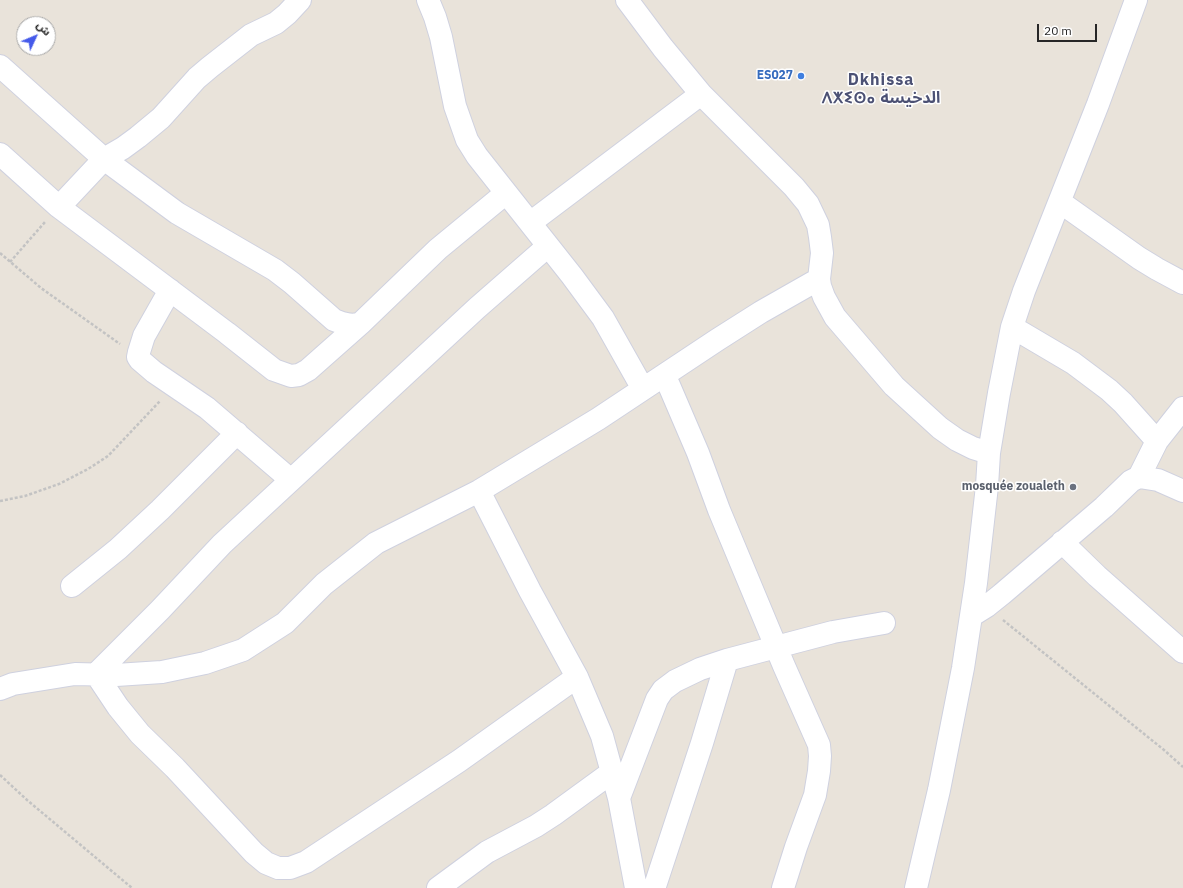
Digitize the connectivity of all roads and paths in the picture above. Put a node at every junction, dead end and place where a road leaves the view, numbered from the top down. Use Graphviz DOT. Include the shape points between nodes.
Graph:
graph roads {
  1 [pos="300,0"];
  2 [pos="428,0"];
  3 [pos="627,0"];
  4 [pos="1136,0"];
  5 [pos="0,66"];
  6 [pos="701,94"];
  7 [pos="0,154"];
  8 [pos="104,159"];
  9 [pos="506,193"];
  10 [pos="1060,202"];
  11 [pos="58,207"];
  12 [pos="530,223"];
  13 [pos="548,246"];
  14 [pos="0,253"];
  15 [pos="10,262"];
  16 [pos="819,279"];
  17 [pos="1183,283"];
  18 [pos="170,290"];
  19 [pos="360,324"];
  20 [pos="1012,327"];
  21 [pos="138,357"];
  22 [pos="664,376"];
  23 [pos="173,385"];
  24 [pos="644,389"];
  25 [pos="1183,408"];
  26 [pos="237,433"];
  27 [pos="1157,441"];
  28 [pos="989,453"];
  29 [pos="1139,477"];
  30 [pos="291,480"];
  31 [pos="479,490"];
  32 [pos="1183,491"];
  33 [pos="0,501"];
  34 [pos="1062,542"];
  35 [pos="72,586"];
  36 [pos="979,611"];
  37 [pos="884,623"];
  38 [pos="776,646"];
  39 [pos="1183,652"];
  40 [pos="727,660"];
  41 [pos="96,674"];
  42 [pos="577,677"];
  43 [pos="0,689"];
  44 [pos="1183,767"];
  45 [pos="612,772"];
  46 [pos="0,774"];
  47 [pos="619,798"];
  48 [pos="646,887"];
  49 [pos="132,888"];
  50 [pos="438,888"];
  51 [pos="783,888"];
  52 [pos="916,888"];
  1 -- 8 [label="street" via="276,23 252,35 210,67 160,118 123,148"];
  2 -- 9 [label="street" via="441,37 455,106 467,140"];
  3 -- 6 [label="street" via="662,48"];
  4 -- 10 [label="street"];
  5 -- 8 [label="street"];
  6 -- 12 [label="street"];
  6 -- 16 [label="street" via="808,204 818,225 820,237 822,253"];
  7 -- 11 [label="street"];
  8 -- 11 [label="street"];
  8 -- 19 [label="street" via="176,213 275,270 334,320 342,324"];
  9 -- 12 [label="street"];
  9 -- 19 [label="street" via="438,249"];
  10 -- 17 [label="street" via="1139,258"];
  10 -- 20 [label="street" via="1024,290"];
  11 -- 15 [label="path"];
  11 -- 18 [label="street"];
  12 -- 13 [label="street"];
  13 -- 24 [label="street" via="603,318"];
  13 -- 30 [label="street" via="471,313"];
  14 -- 15 [label="path"];
  15 -- 21 [label="path" via="41,288"];
  16 -- 22 [label="street" via="761,312"];
  16 -- 28 [label="street" via="824,297 835,317 894,386 957,440"];
  18 -- 19 [label="street" via="274,370 291,376 308,370"];
  18 -- 21 [label="street" via="144,336"];
  20 -- 27 [label="street" via="1074,363 1109,390"];
  20 -- 28 [label="street"];
  21 -- 23 [label="street"];
  22 -- 24 [label="street"];
  22 -- 38 [label="street"];
  23 -- 26 [label="street"];
  23 -- 33 [label="path" via="128,436 95,465 59,484 25,496"];
  24 -- 31 [label="street"];
  25 -- 27 [label="street"];
  26 -- 30 [label="street"];
  26 -- 35 [label="street" via="118,549"];
  27 -- 29 [label="street"];
  28 -- 36 [label="street"];
  29 -- 32 [label="street" via="1158,480"];
  29 -- 34 [label="street"];
  30 -- 41 [label="street" via="222,544"];
  31 -- 41 [label="street" via="376,543 324,584 285,623 243,650 205,663 162,672"];
  31 -- 42 [label="street"];
  34 -- 36 [label="street"];
  34 -- 39 [label="street"];
  36 -- 44 [label="path" via="1017,632"];
  36 -- 52 [label="street" via="963,668 939,790"];
  37 -- 38 [label="street"];
  38 -- 40 [label="street"];
  38 -- 51 [label="street" via="819,745 820,756 815,795"];
  40 -- 47 [label="street" via="700,669 663,690 650,714"];
  40 -- 48 [label="street" via="702,743"];
  41 -- 42 [label="street" via="140,734 254,853 266,863 278,868 290,868 306,862 458,761"];
  41 -- 43 [label="street" via="55,676"];
  42 -- 45 [label="street" via="602,736"];
  45 -- 47 [label="street"];
  45 -- 50 [label="street" via="553,815 487,852"];
  46 -- 49 [label="path" via="27,800"];
  47 -- 48 [label="street"];
}
